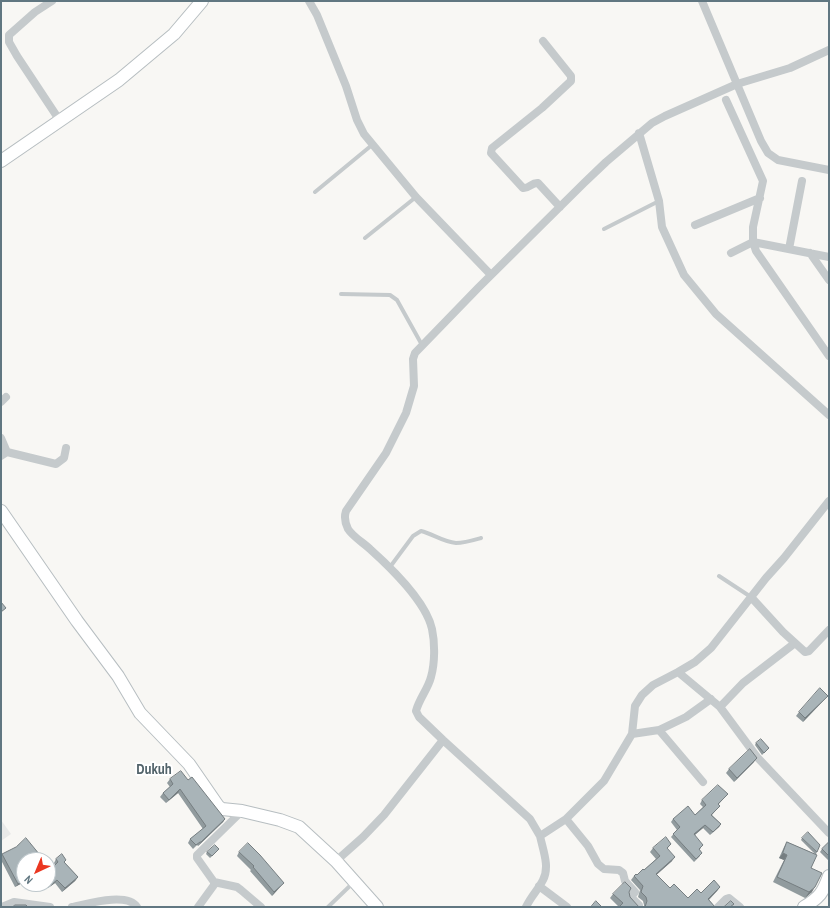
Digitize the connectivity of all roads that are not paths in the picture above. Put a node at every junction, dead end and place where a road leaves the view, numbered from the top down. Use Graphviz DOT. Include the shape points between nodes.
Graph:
graph roads {
  1 [pos="52,1"];
  2 [pos="202,1"];
  3 [pos="702,1"];
  4 [pos="313,3"];
  5 [pos="543,41"];
  6 [pos="829,50"];
  7 [pos="737,84"];
  8 [pos="726,100"];
  9 [pos="60,121"];
  10 [pos="639,133"];
  11 [pos="372,145"];
  12 [pos="1,161"];
  13 [pos="829,170"];
  14 [pos="802,181"];
  15 [pos="315,192"];
  16 [pos="416,197"];
  17 [pos="760,198"];
  18 [pos="659,201"];
  19 [pos="560,207"];
  20 [pos="695,225"];
  21 [pos="604,229"];
  22 [pos="365,238"];
  23 [pos="754,242"];
  24 [pos="789,249"];
  25 [pos="731,252"];
  26 [pos="810,253"];
  27 [pos="829,256"];
  28 [pos="491,275"];
  29 [pos="829,280"];
  30 [pos="341,294"];
  31 [pos="422,345"];
  32 [pos="829,356"];
  33 [pos="829,414"];
  34 [pos="1,438"];
  35 [pos="66,448"];
  36 [pos="4,454"];
  37 [pos="829,501"];
  38 [pos="1,511"];
  39 [pos="482,538"];
  40 [pos="390,567"];
  41 [pos="719,576"];
  42 [pos="751,597"];
  43 [pos="829,630"];
  44 [pos="794,643"];
  45 [pos="678,672"];
  46 [pos="711,699"];
  47 [pos="720,707"];
  48 [pos="659,730"];
  49 [pos="632,734"];
  50 [pos="443,740"];
  51 [pos="703,782"];
  52 [pos="242,811"];
  53 [pos="566,819"];
  54 [pos="829,833"];
  55 [pos="540,836"];
  56 [pos="336,861"];
  57 [pos="829,876"];
  58 [pos="214,882"];
  59 [pos="354,882"];
  60 [pos="538,886"];
  61 [pos="2,907"];
  62 [pos="50,907"];
  63 [pos="72,907"];
  64 [pos="137,907"];
  65 [pos="198,907"];
  66 [pos="261,907"];
  67 [pos="328,907"];
  68 [pos="377,907"];
  69 [pos="526,907"];
  70 [pos="567,907"];
  71 [pos="639,907"];
  72 [pos="718,907"];
  73 [pos="740,907"];
  74 [pos="804,907"];
  1 -- 9 [label="street" via="9,35 9,42"];
  2 -- 9 [label="street" via="174,34 119,80"];
  3 -- 7 [label="street"];
  4 -- 11 [label="street" via="357,120"];
  5 -- 19 [label="street" via="570,76 571,81 492,148 492,153 523,188 538,183"];
  6 -- 7 [label="street" via="790,68"];
  7 -- 10 [label="street" via="665,116"];
  7 -- 13 [label="street" via="768,152 778,160"];
  8 -- 17 [label="street" via="763,181"];
  9 -- 12 [label="street"];
  10 -- 18 [label="street"];
  10 -- 19 [label="street"];
  11 -- 15 [label="lane"];
  11 -- 16 [label="street"];
  14 -- 24 [label="street"];
  16 -- 22 [label="lane"];
  16 -- 28 [label="street"];
  17 -- 20 [label="street"];
  17 -- 23 [label="street" via="753,227"];
  18 -- 21 [label="lane"];
  18 -- 33 [label="street" via="662,227 684,274 696,290 727,325"];
  19 -- 28 [label="street"];
  23 -- 24 [label="street"];
  23 -- 25 [label="street"];
  23 -- 32 [label="street" via="756,251"];
  24 -- 26 [label="street"];
  26 -- 27 [label="street"];
  26 -- 29 [label="street"];
  28 -- 31 [label="street"];
  30 -- 31 [label="lane" via="390,295 397,300"];
  31 -- 40 [label="street" via="412,359 414,386 406,412 386,453 345,516 348,530"];
  34 -- 36 [label="street"];
  35 -- 36 [label="street" via="64,458 56,464"];
  37 -- 42 [label="street"];
  38 -- 52 [label="street" via="77,622 118,676 140,713 189,764 218,806 222,809"];
  39 -- 40 [label="lane" via="456,543 422,531 413,536"];
  40 -- 50 [label="street" via="423,609 432,628 434,660 431,678 416,711"];
  41 -- 42 [label="lane"];
  42 -- 44 [label="street"];
  42 -- 45 [label="street" via="711,648"];
  43 -- 44 [label="street" via="809,651 805,652"];
  44 -- 47 [label="street" via="743,683"];
  45 -- 46 [label="street"];
  45 -- 49 [label="street" via="642,694 635,706"];
  46 -- 47 [label="street"];
  46 -- 48 [label="street" via="686,717"];
  47 -- 54 [label="street" via="757,757"];
  48 -- 49 [label="street"];
  48 -- 51 [label="street"];
  49 -- 53 [label="street" via="604,781"];
  50 -- 55 [label="street" via="530,819"];
  50 -- 56 [label="street" via="384,815"];
  52 -- 56 [label="street" via="299,828"];
  52 -- 58 [label="street" via="197,855"];
  53 -- 55 [label="street"];
  53 -- 71 [label="street" via="588,846 598,864 604,869 619,870 622,873 625,881 635,892 631,896"];
  55 -- 60 [label="street" via="547,866"];
  56 -- 59 [label="street"];
  57 -- 74 [label="street" via="822,894"];
  58 -- 65 [label="street"];
  58 -- 66 [label="street" via="236,887"];
  59 -- 67 [label="lane"];
  59 -- 68 [label="street"];
  60 -- 69 [label="street"];
  60 -- 70 [label="street"];
  61 -- 62 [label="street" via="14,902"];
  63 -- 64 [label="street" via="107,900 129,900"];
  72 -- 73 [label="street" via="730,898"];
}
